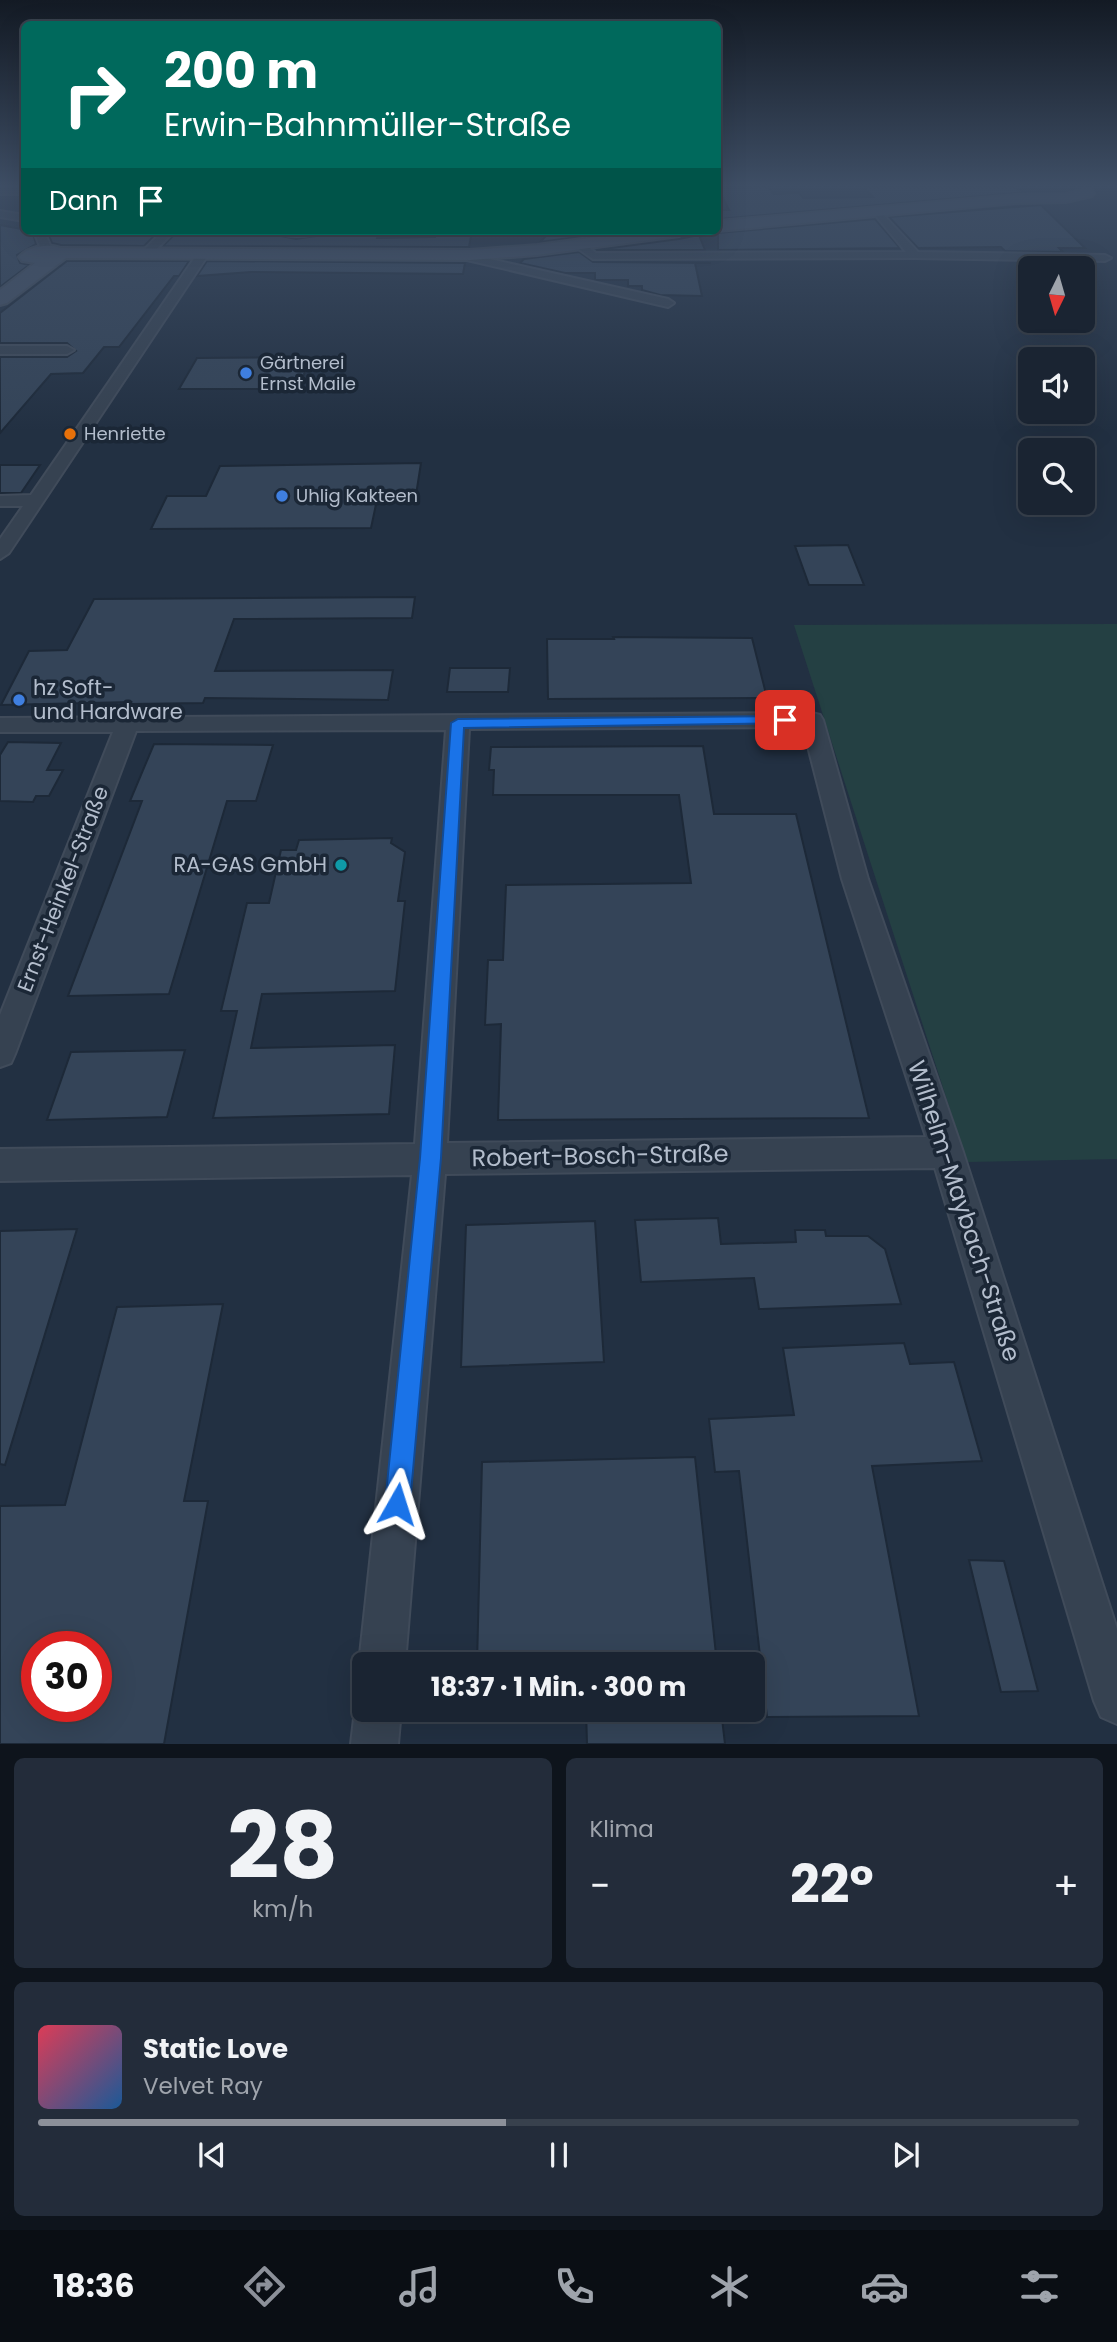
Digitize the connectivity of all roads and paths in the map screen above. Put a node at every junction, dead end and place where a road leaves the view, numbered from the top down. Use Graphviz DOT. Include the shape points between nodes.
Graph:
graph roads {
  1 [pos="30,268"];
  2 [pos="193,268"];
  3 [pos="516,268"];
  4 [pos="0,299"];
  5 [pos="668,303"];
  6 [pos="0,350"];
  7 [pos="67,350"];
  8 [pos="0,500"];
  9 [pos="36,500"];
  10 [pos="0,553"];
  11 [pos="458,723"];
  12 [pos="127,724"];
  13 [pos="0,725"];
  14 [pos="0,1054"];
  15 [pos="947,1152"];
  16 [pos="430,1158"];
  17 [pos="0,1166"];
  18 [pos="383,1652"];
  19 [pos="1117,1701"];
  20 [pos="376,1722"];
  21 [pos="374,1744"];
  1 -- 4 [label="main road"];
  2 -- 9 [label="street"];
  3 -- 5 [label="street"];
  6 -- 7 [label="street"];
  8 -- 9 [label="street"];
  9 -- 10 [label="street"];
  11 -- 12 [label="street"];
  11 -- 15 [label="street, Wilhelm-Maybach-Straße" via="812,720 855,879"];
  11 -- 16 [label="street"];
  12 -- 13 [label="street"];
  12 -- 14 [label="street, Ernst-Heinkel-Straße"];
  15 -- 16 [label="street, Robert-Bosch-Straße"];
  15 -- 19 [label="street, Wilhelm-Maybach-Straße"];
  16 -- 17 [label="street, Robert-Bosch-Straße"];
  16 -- 18 [label="street"];
  20 -- 21 [label="street"];
}
